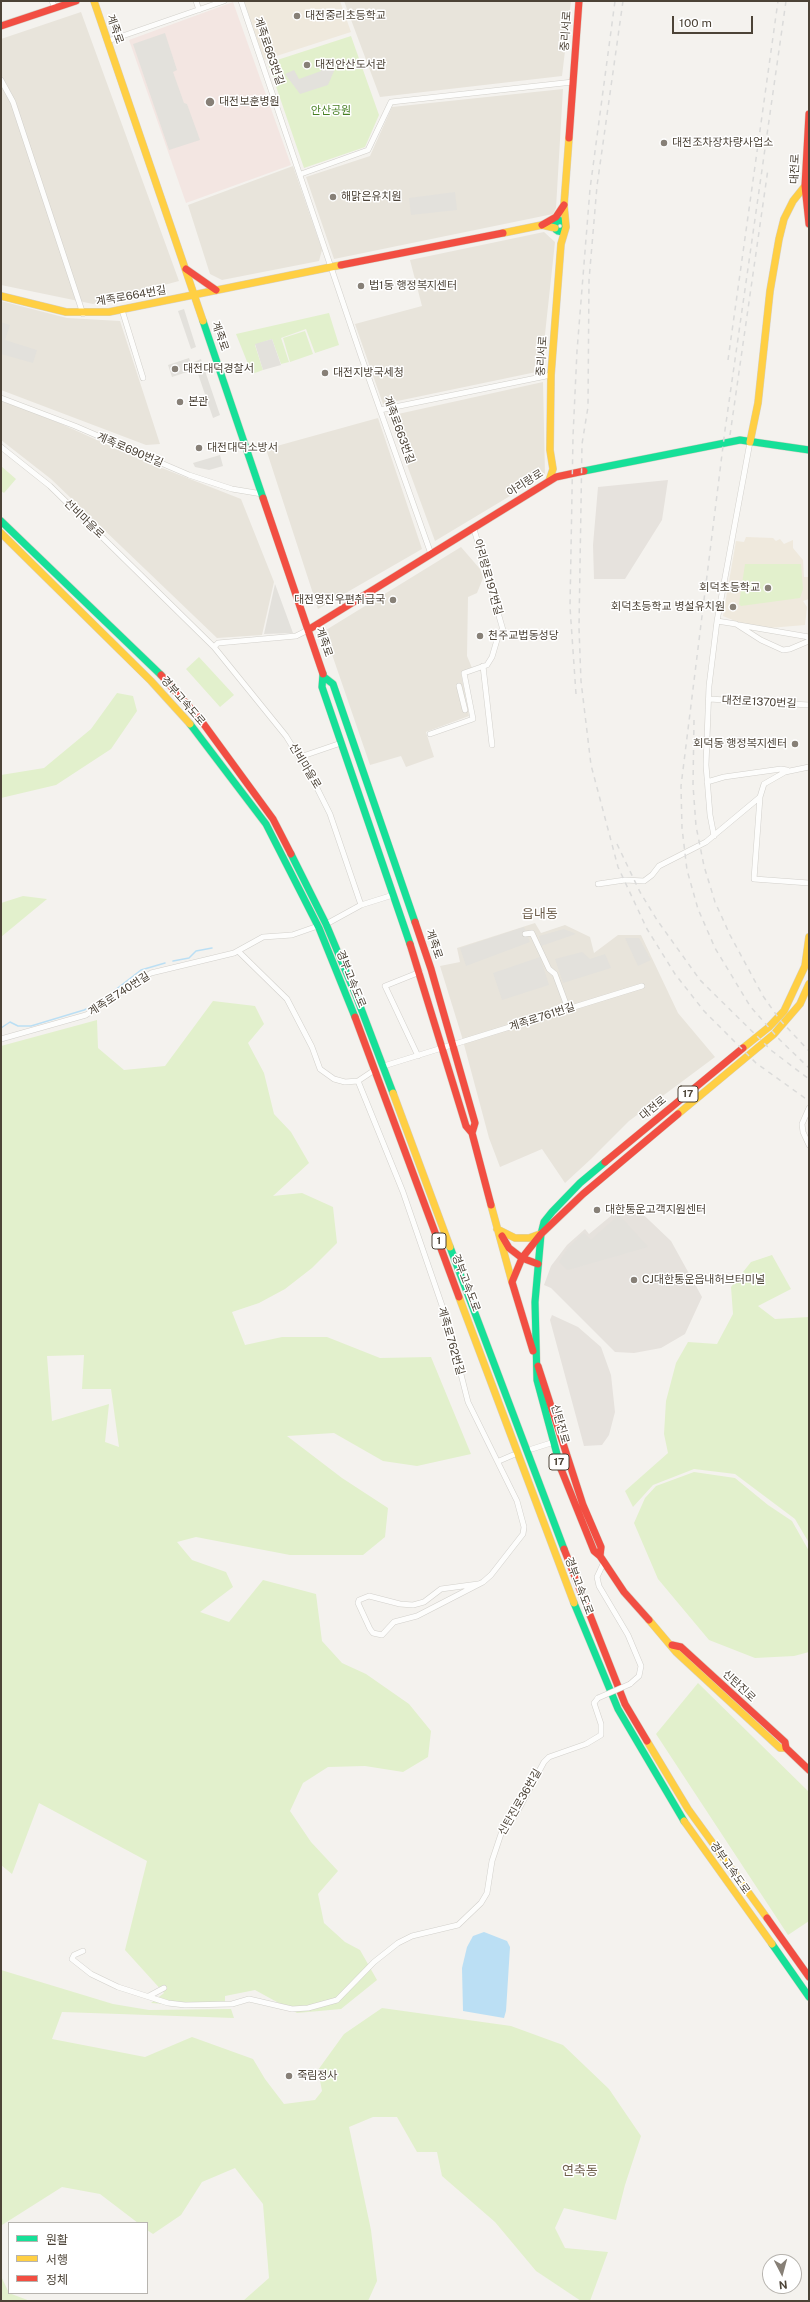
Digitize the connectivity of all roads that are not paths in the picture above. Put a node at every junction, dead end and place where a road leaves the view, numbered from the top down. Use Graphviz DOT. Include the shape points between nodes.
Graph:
graph roads {
  1 [pos="76,1"];
  2 [pos="94,1"];
  3 [pos="196,1"];
  4 [pos="224,1"];
  5 [pos="241,1"];
  6 [pos="579,1"];
  7 [pos="54,4"];
  8 [pos="199,10"];
  9 [pos="1,26"];
  10 [pos="108,41"];
  11 [pos="1,80"];
  12 [pos="573,82"];
  13 [pos="809,114"];
  14 [pos="301,174"];
  15 [pos="804,186"];
  16 [pos="563,208"];
  17 [pos="809,224"];
  18 [pos="545,225"];
  19 [pos="557,226"];
  20 [pos="566,227"];
  21 [pos="561,242"];
  22 [pos="332,266"];
  23 [pos="186,269"];
  24 [pos="216,290"];
  25 [pos="194,295"];
  26 [pos="1,296"];
  27 [pos="122,310"];
  28 [pos="82,314"];
  29 [pos="551,375"];
  30 [pos="144,378"];
  31 [pos="1,398"];
  32 [pos="380,410"];
  33 [pos="750,442"];
  34 [pos="1,447"];
  35 [pos="809,450"];
  36 [pos="553,469"];
  37 [pos="564,476"];
  38 [pos="549,481"];
  39 [pos="262,494"];
  40 [pos="1,521"];
  41 [pos="474,529"];
  42 [pos="1,533"];
  43 [pos="431,554"];
  44 [pos="717,622"];
  45 [pos="736,624"];
  46 [pos="308,630"];
  47 [pos="809,637"];
  48 [pos="809,640"];
  49 [pos="214,647"];
  50 [pos="483,666"];
  51 [pos="324,677"];
  52 [pos="459,686"];
  53 [pos="708,699"];
  54 [pos="809,704"];
  55 [pos="465,710"];
  56 [pos="430,734"];
  57 [pos="341,743"];
  58 [pos="492,745"];
  59 [pos="300,757"];
  60 [pos="809,767"];
  61 [pos="790,770"];
  62 [pos="707,782"];
  63 [pos="760,797"];
  64 [pos="714,836"];
  65 [pos="809,883"];
  66 [pos="598,884"];
  67 [pos="393,895"];
  68 [pos="361,905"];
  69 [pos="330,922"];
  70 [pos="315,927"];
  71 [pos="525,934"];
  72 [pos="809,937"];
  73 [pos="238,950"];
  74 [pos="420,972"];
  75 [pos="809,984"];
  76 [pos="642,986"];
  77 [pos="568,1009"];
  78 [pos="1,1039"];
  79 [pos="453,1046"];
  80 [pos="442,1049"];
  81 [pos="418,1056"];
  82 [pos="387,1065"];
  83 [pos="374,1071"];
  84 [pos="358,1081"];
  85 [pos="809,1108"];
  86 [pos="472,1133"];
  87 [pos="809,1144"];
  88 [pos="497,1229"];
  89 [pos="541,1234"];
  90 [pos="522,1258"];
  91 [pos="538,1264"];
  92 [pos="512,1282"];
  93 [pos="536,1361"];
  94 [pos="554,1442"];
  95 [pos="532,1449"];
  96 [pos="512,1455"];
  97 [pos="499,1461"];
  98 [pos="602,1559"];
  99 [pos="478,1584"];
  100 [pos="809,1770"];
  101 [pos="83,1951"];
  102 [pos="809,1977"];
  103 [pos="164,1988"];
  104 [pos="149,1996"];
  105 [pos="809,1997"];
  1 -- 7 [label="main road"];
  2 -- 10 [label="main road, 계족로"];
  3 -- 8 [label="street"];
  4 -- 8 [label="street"];
  5 -- 14 [label="street, 계족로663번길"];
  6 -- 12 [label="main road, 중리서로"];
  7 -- 9 [label="main road"];
  8 -- 10 [label="street"];
  10 -- 23 [label="main road, 계족로"];
  11 -- 28 [label="street" via="13,102"];
  12 -- 14 [label="street" via="391,102 368,150"];
  12 -- 16 [label="main road, 중리서로"];
  13 -- 15 [label="main road, 대전로"];
  14 -- 22 [label="street, 계족로663번길"];
  15 -- 17 [label="main road, 대전로"];
  15 -- 33 [label="main road" via="784,218 779,239 770,291 758,403"];
  16 -- 18 [label="main road"];
  16 -- 19 [label="main road"];
  16 -- 20 [label="main road"];
  18 -- 19 [label="main road"];
  18 -- 21 [label="main road"];
  18 -- 22 [label="main road"];
  19 -- 20 [label="main road" via="563,231"];
  19 -- 21 [label="main road"];
  20 -- 21 [label="main road"];
  21 -- 29 [label="main road, 중리서로"];
  22 -- 24 [label="main road"];
  22 -- 32 [label="street, 계족로663번길"];
  23 -- 24 [label="main road"];
  23 -- 25 [label="main road, 계족로"];
  24 -- 25 [label="main road"];
  25 -- 27 [label="main road, 계족로664번길"];
  25 -- 39 [label="main road, 계족로"];
  26 -- 28 [label="main road, 계족로664번길" via="53,310"];
  27 -- 28 [label="main road, 계족로664번길"];
  27 -- 30 [label="street"];
  29 -- 32 [label="street"];
  29 -- 36 [label="main road, 중리서로" via="550,450"];
  31 -- 39 [label="street, 계족로690번길" via="75,426 189,475 232,489"];
  32 -- 43 [label="street, 계족로663번길"];
  33 -- 35 [label="main road, 아리랑로"];
  33 -- 37 [label="main road, 아리랑로" via="732,442"];
  33 -- 44 [label="street"];
  34 -- 49 [label="street, 선비마을로" via="50,486"];
  36 -- 37 [label="main road"];
  36 -- 38 [label="main road, 중리서로"];
  37 -- 38 [label="main road, 아리랑로"];
  38 -- 41 [label="main road, 아리랑로"];
  39 -- 46 [label="main road, 계족로"];
  40 -- 102 [label="main road, 경부고속도로 / 1" via="159,673 200,719 273,818 326,924 357,998 588,1614 625,1704 688,1809"];
  41 -- 43 [label="main road, 아리랑로"];
  41 -- 50 [label="street, 아리랑로197번길" via="503,630 499,633 492,657 487,665"];
  42 -- 105 [label="main road, 경부고속도로 / 1" via="186,719 266,824 319,928 349,1002 579,1617 618,1709 680,1815"];
  43 -- 46 [label="main road, 아리랑로"];
  44 -- 45 [label="street"];
  44 -- 53 [label="street"];
  45 -- 47 [label="street"];
  45 -- 48 [label="street" via="782,650"];
  46 -- 49 [label="street" via="296,636 218,643"];
  46 -- 51 [label="main road, 계족로"];
  49 -- 59 [label="street, 선비마을로"];
  50 -- 56 [label="street" via="464,673 473,719"];
  50 -- 58 [label="street"];
  51 -- 57 [label="main road, 계족로" via="322,687"];
  51 -- 79 [label="main road, 계족로" via="333,684 431,969"];
  52 -- 55 [label="street"];
  53 -- 54 [label="street, 대전로1370번길"];
  53 -- 62 [label="street"];
  57 -- 59 [label="street"];
  57 -- 67 [label="main road, 계족로"];
  59 -- 68 [label="street, 선비마을로" via="330,814"];
  60 -- 61 [label="street"];
  61 -- 62 [label="street" via="724,777"];
  61 -- 63 [label="street" via="764,784"];
  62 -- 64 [label="street"];
  63 -- 64 [label="street"];
  63 -- 65 [label="street" via="754,879"];
  64 -- 66 [label="street" via="659,866 652,876 644,881 625,880"];
  67 -- 68 [label="street"];
  67 -- 74 [label="main road, 계족로"];
  68 -- 69 [label="street"];
  70 -- 73 [label="street, 계족로740번길" via="292,935 264,937"];
  71 -- 77 [label="street" via="532,933 549,969 555,974"];
  72 -- 89 [label="main road, 대전로 / 17" via="803,972 784,1011 769,1027 580,1183 544,1222"];
  73 -- 78 [label="street, 계족로740번길" via="151,973 86,1015"];
  73 -- 84 [label="street" via="287,999 320,1069 334,1079 345,1082"];
  74 -- 80 [label="main road, 계족로"];
  74 -- 81 [label="street" via="385,986"];
  75 -- 89 [label="main road, 대전로 / 17" via="800,1004 774,1034 602,1178"];
  76 -- 77 [label="street, 계족로761번길"];
  77 -- 79 [label="street, 계족로761번길"];
  79 -- 80 [label="street, 계족로761번길"];
  79 -- 86 [label="main road, 계족로" via="475,1124"];
  80 -- 81 [label="street"];
  80 -- 86 [label="main road, 계족로" via="466,1126"];
  81 -- 82 [label="street"];
  83 -- 84 [label="street"];
  84 -- 97 [label="street, 계족로762번길" via="403,1192 448,1323 468,1402"];
  85 -- 87 [label="street" via="802,1124"];
  86 -- 88 [label="main road, 계족로"];
  88 -- 89 [label="main road" via="515,1238 529,1238"];
  88 -- 90 [label="main road" via="509,1248"];
  88 -- 92 [label="main road, 계족로"];
  89 -- 90 [label="main road, 대전로 / 17"];
  89 -- 91 [label="main road"];
  90 -- 91 [label="main road"];
  90 -- 92 [label="main road, 대전로 / 17"];
  91 -- 93 [label="main road" via="535,1302"];
  92 -- 93 [label="main road, 신탄진로 / 17"];
  93 -- 94 [label="main road, 신탄진로 / 17" via="536,1380"];
  93 -- 98 [label="main road, 신탄진로 / 17" via="583,1504 601,1548"];
  94 -- 95 [label="street"];
  94 -- 98 [label="main road, 신탄진로 / 17" via="575,1507 594,1551"];
  96 -- 97 [label="street"];
  97 -- 99 [label="street, 계족로762번길" via="521,1509 523,1534 491,1574"];
  98 -- 100 [label="main road, 신탄진로 / 17" via="632,1602 672,1644 681,1647 785,1742 786,1748"];
  98 -- 104 [label="street, 신탄진로36번길, bridge" via="597,1577 599,1586 628,1635 641,1666 640,1676 630,1684 598,1698 594,1703 601,1724 601,1735 586,1744 549,1757 544,1762 515,1816 501,1834 492,1861 486,1893 481,1903 458,1925 398,1942 336,2000 308,2008 292,2009 249,1998 232,2004 185,2005 155,2001"];
  99 -- 99 [label="street, 계족로762번길" via="441,1589 424,1602 413,1605 369,1596 358,1603 370,1629 373,1633 382,1635 394,1622 417,1616"];
  101 -- 104 [label="street, 신탄진로36번길" via="74,1955 72,1959 91,1974"];
  103 -- 104 [label="street"];
}
